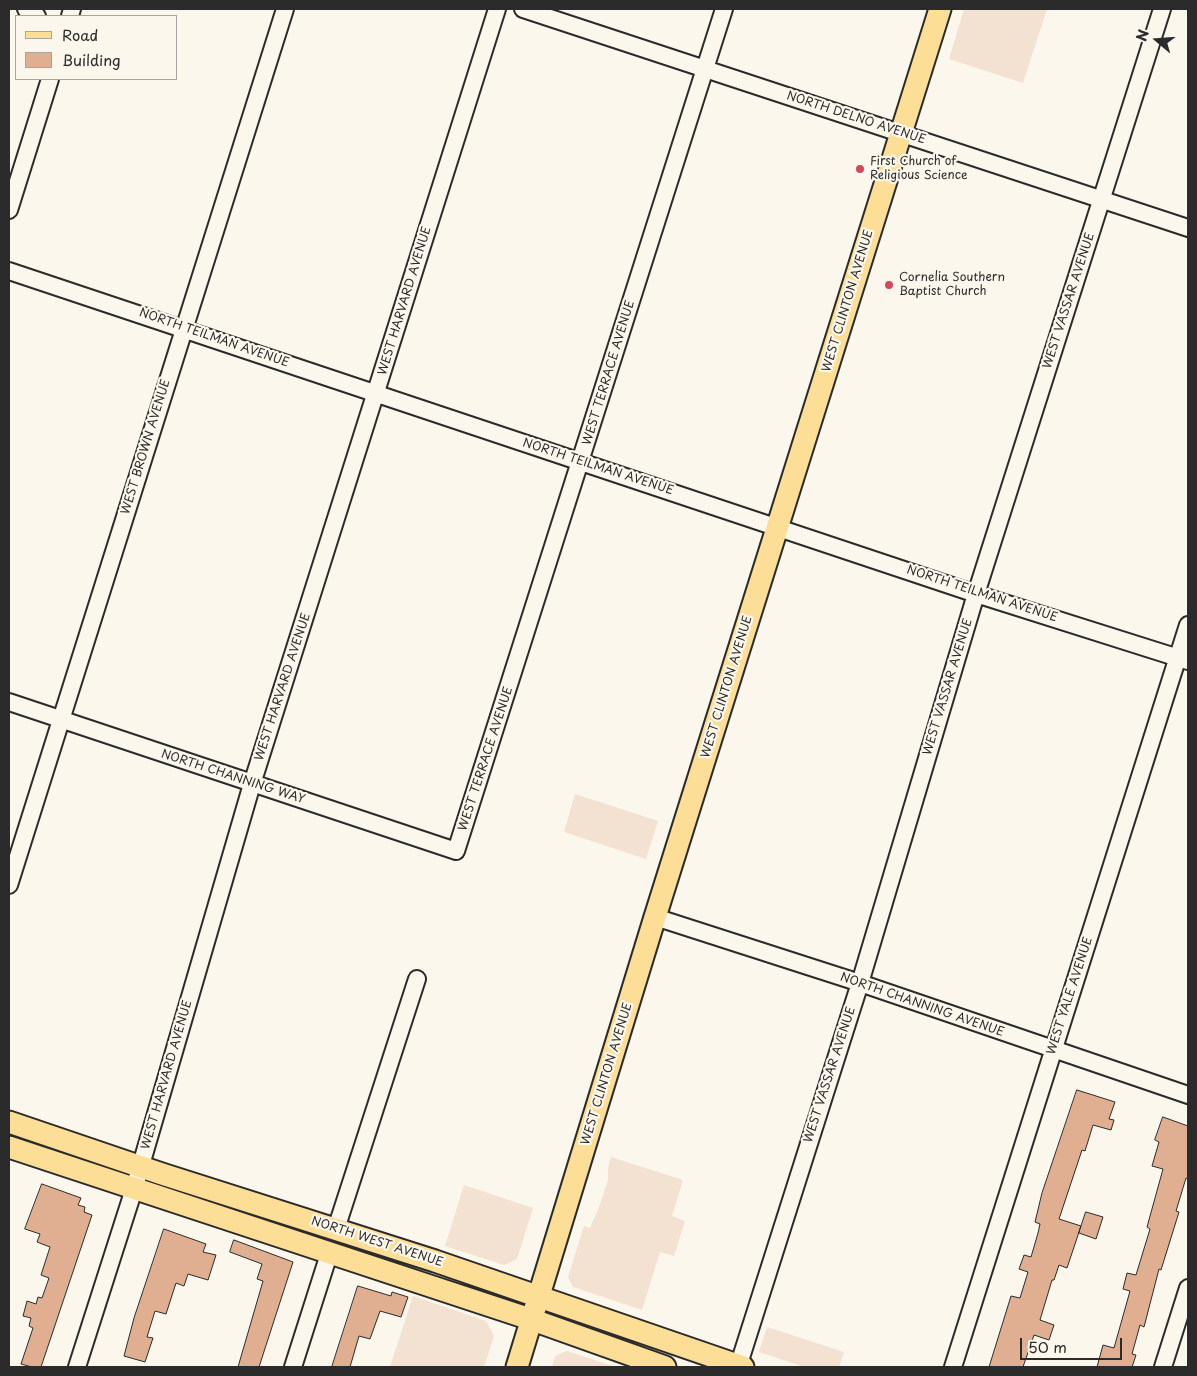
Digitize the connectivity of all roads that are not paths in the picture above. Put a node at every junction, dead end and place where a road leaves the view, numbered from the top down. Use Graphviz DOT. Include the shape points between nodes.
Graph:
graph roads {
  1 [pos="285,9"];
  2 [pos="496,9"];
  3 [pos="523,9"];
  4 [pos="724,9"];
  5 [pos="940,9"];
  6 [pos="1162,9"];
  7 [pos="705,69"];
  8 [pos="50,80"];
  9 [pos="901,132"];
  10 [pos="1101,200"];
  11 [pos="9,210"];
  12 [pos="1188,228"];
  13 [pos="9,271"];
  14 [pos="183,328"];
  15 [pos="376,393"];
  16 [pos="581,461"];
  17 [pos="778,526"];
  18 [pos="976,594"];
  19 [pos="1188,625"];
  20 [pos="1183,659"];
  21 [pos="9,702"];
  22 [pos="60,720"];
  23 [pos="252,784"];
  24 [pos="456,851"];
  25 [pos="9,885"];
  26 [pos="655,917"];
  27 [pos="417,979"];
  28 [pos="860,983"];
  29 [pos="1052,1049"];
  30 [pos="1188,1095"];
  31 [pos="9,1122"];
  32 [pos="9,1147"];
  33 [pos="140,1167"];
  34 [pos="134,1189"];
  35 [pos="336,1229"];
  36 [pos="330,1254"];
  37 [pos="1188,1288"];
  38 [pos="540,1297"];
  39 [pos="533,1320"];
  40 [pos="77,1367"];
  41 [pos="292,1367"];
  42 [pos="517,1367"];
  43 [pos="665,1367"];
  44 [pos="740,1367"];
  45 [pos="952,1367"];
  46 [pos="1163,1367"];
  1 -- 14 [label="street, WEST BROWN AVENUE"];
  2 -- 15 [label="street, WEST HARVARD AVENUE"];
  3 -- 7 [label="street, NORTH DELNO AVENUE"];
  4 -- 7 [label="street, WEST TERRACE AVENUE"];
  5 -- 9 [label="main road, WEST CLINTON AVENUE"];
  6 -- 10 [label="street, WEST VASSAR AVENUE"];
  7 -- 9 [label="street, NORTH DELNO AVENUE"];
  7 -- 16 [label="street, WEST TERRACE AVENUE"];
  8 -- 11 [label="street"];
  9 -- 10 [label="street, NORTH DELNO AVENUE"];
  9 -- 17 [label="main road, WEST CLINTON AVENUE"];
  10 -- 12 [label="street, NORTH DELNO AVENUE"];
  10 -- 18 [label="street, WEST VASSAR AVENUE"];
  13 -- 14 [label="street, NORTH TEILMAN AVENUE"];
  14 -- 15 [label="street, NORTH TEILMAN AVENUE"];
  14 -- 22 [label="street, WEST BROWN AVENUE"];
  15 -- 16 [label="street, NORTH TEILMAN AVENUE"];
  15 -- 23 [label="street, WEST HARVARD AVENUE"];
  16 -- 17 [label="street, NORTH TEILMAN AVENUE"];
  16 -- 24 [label="street, WEST TERRACE AVENUE"];
  17 -- 18 [label="street, NORTH TEILMAN AVENUE"];
  17 -- 26 [label="main road, WEST CLINTON AVENUE"];
  18 -- 20 [label="street, NORTH TEILMAN AVENUE"];
  18 -- 28 [label="street, WEST VASSAR AVENUE"];
  19 -- 20 [label="street, WEST YALE AVENUE"];
  20 -- 29 [label="street, WEST YALE AVENUE"];
  21 -- 22 [label="street, NORTH CHANNING WAY"];
  22 -- 23 [label="street, NORTH CHANNING WAY"];
  22 -- 25 [label="street, WEST BROWN AVENUE"];
  23 -- 24 [label="street, NORTH CHANNING WAY"];
  23 -- 33 [label="street, WEST HARVARD AVENUE"];
  26 -- 28 [label="street, NORTH CHANNING AVENUE"];
  26 -- 38 [label="main road, WEST CLINTON AVENUE"];
  27 -- 35 [label="street"];
  28 -- 29 [label="street, NORTH CHANNING AVENUE"];
  28 -- 44 [label="street, WEST VASSAR AVENUE"];
  29 -- 30 [label="street, NORTH CHANNING AVENUE"];
  29 -- 45 [label="street, WEST YALE AVENUE"];
  31 -- 33 [label="main road, NORTH WEST AVENUE"];
  32 -- 34 [label="main road"];
  33 -- 34 [label="street, WEST HARVARD AVENUE"];
  33 -- 35 [label="main road, NORTH WEST AVENUE"];
  34 -- 36 [label="main road"];
  34 -- 40 [label="street, WEST HARVARD AVENUE"];
  35 -- 38 [label="main road, NORTH WEST AVENUE"];
  36 -- 39 [label="main road"];
  36 -- 41 [label="street"];
  37 -- 46 [label="street"];
  38 -- 39 [label="main road, WEST CLINTON AVENUE"];
  38 -- 44 [label="main road, NORTH WEST AVENUE"];
  39 -- 42 [label="main road, WEST CLINTON AVENUE"];
  39 -- 43 [label="main road"];
}
